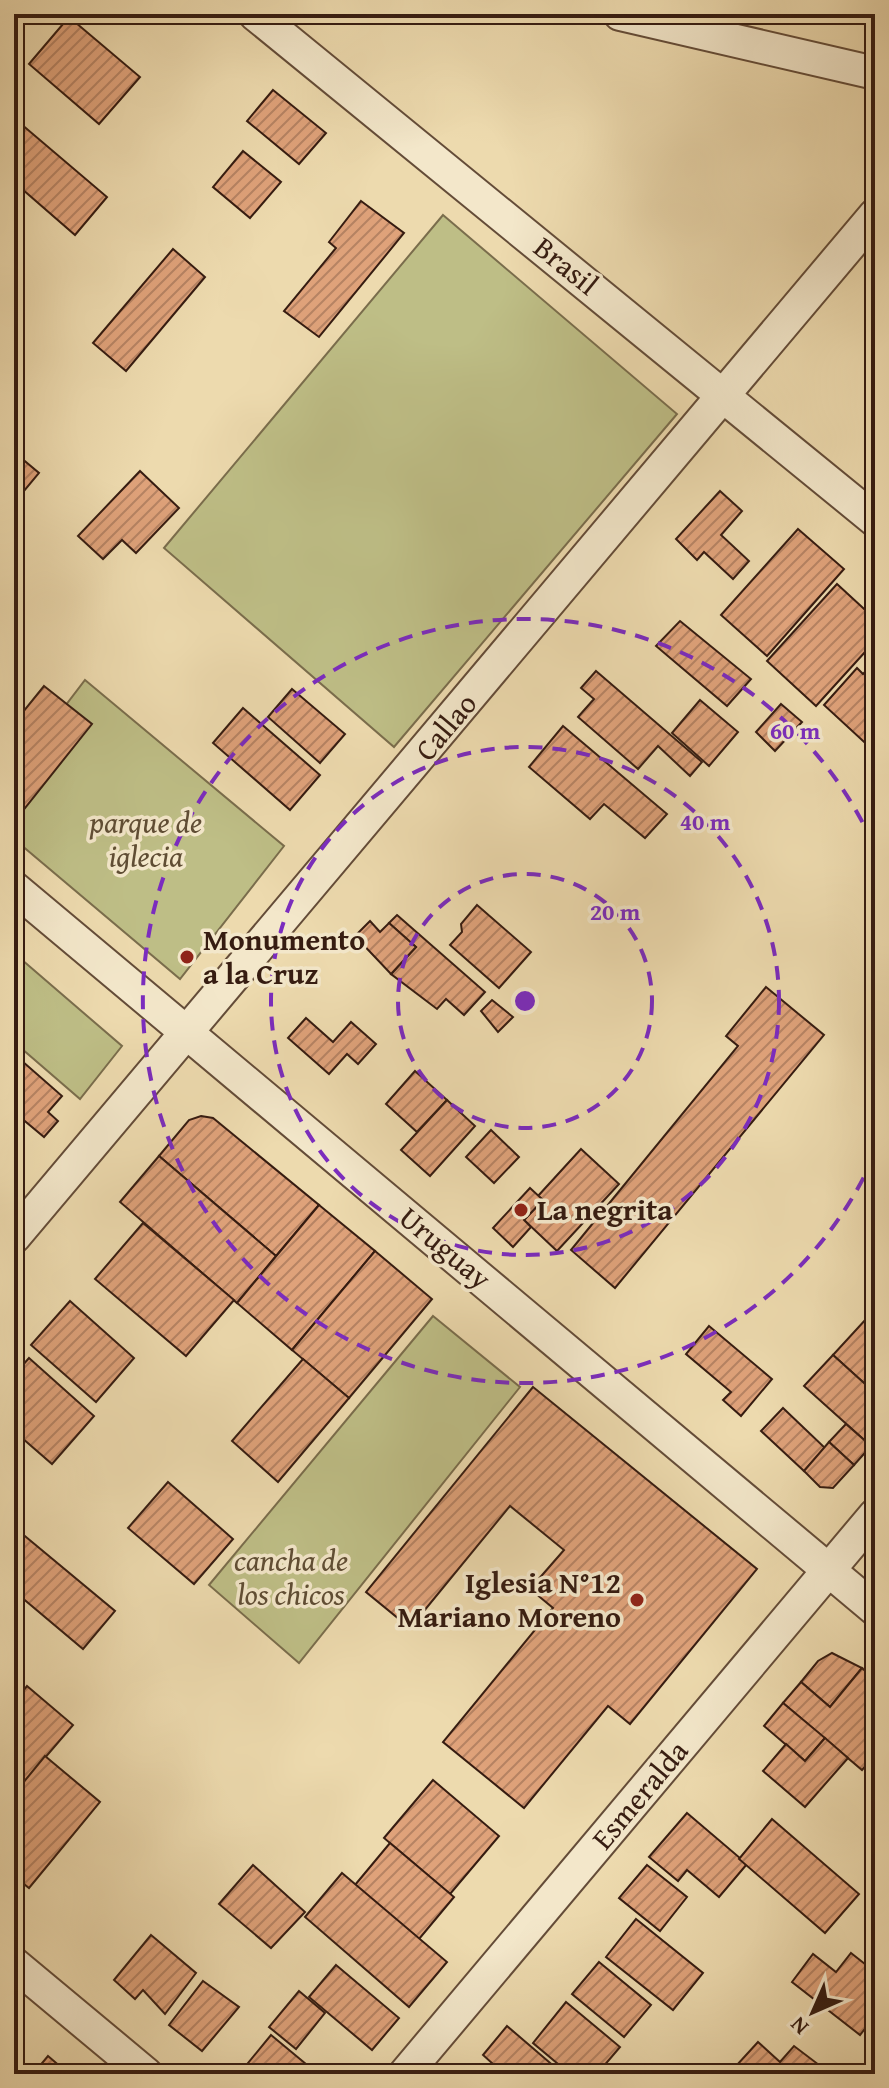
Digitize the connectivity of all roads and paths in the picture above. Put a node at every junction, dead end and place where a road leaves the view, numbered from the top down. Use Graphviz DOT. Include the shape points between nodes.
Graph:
graph roads {
  1 [pos="255,14"];
  2 [pos="620,14"];
  3 [pos="875,73"];
  4 [pos="875,215"];
  5 [pos="725,395"];
  6 [pos="875,520"];
  7 [pos="14,888"];
  8 [pos="187,1033"];
  9 [pos="14,1237"];
  10 [pos="875,1515"];
  11 [pos="830,1570"];
  12 [pos="875,1609"];
  13 [pos="14,1964"];
  14 [pos="146,2074"];
  15 [pos="405,2074"];
  1 -- 5 [label="street, Brasil"];
  2 -- 3 [label="street"];
  4 -- 5 [label="street, Callao"];
  5 -- 6 [label="street, Brasil"];
  5 -- 8 [label="street, Callao"];
  7 -- 8 [label="street, Uruguay"];
  8 -- 9 [label="street, Callao"];
  8 -- 11 [label="street, Uruguay"];
  10 -- 11 [label="street, Esmeralda"];
  11 -- 12 [label="street, Uruguay"];
  11 -- 15 [label="street, Esmeralda"];
  13 -- 14 [label="street"];
}
